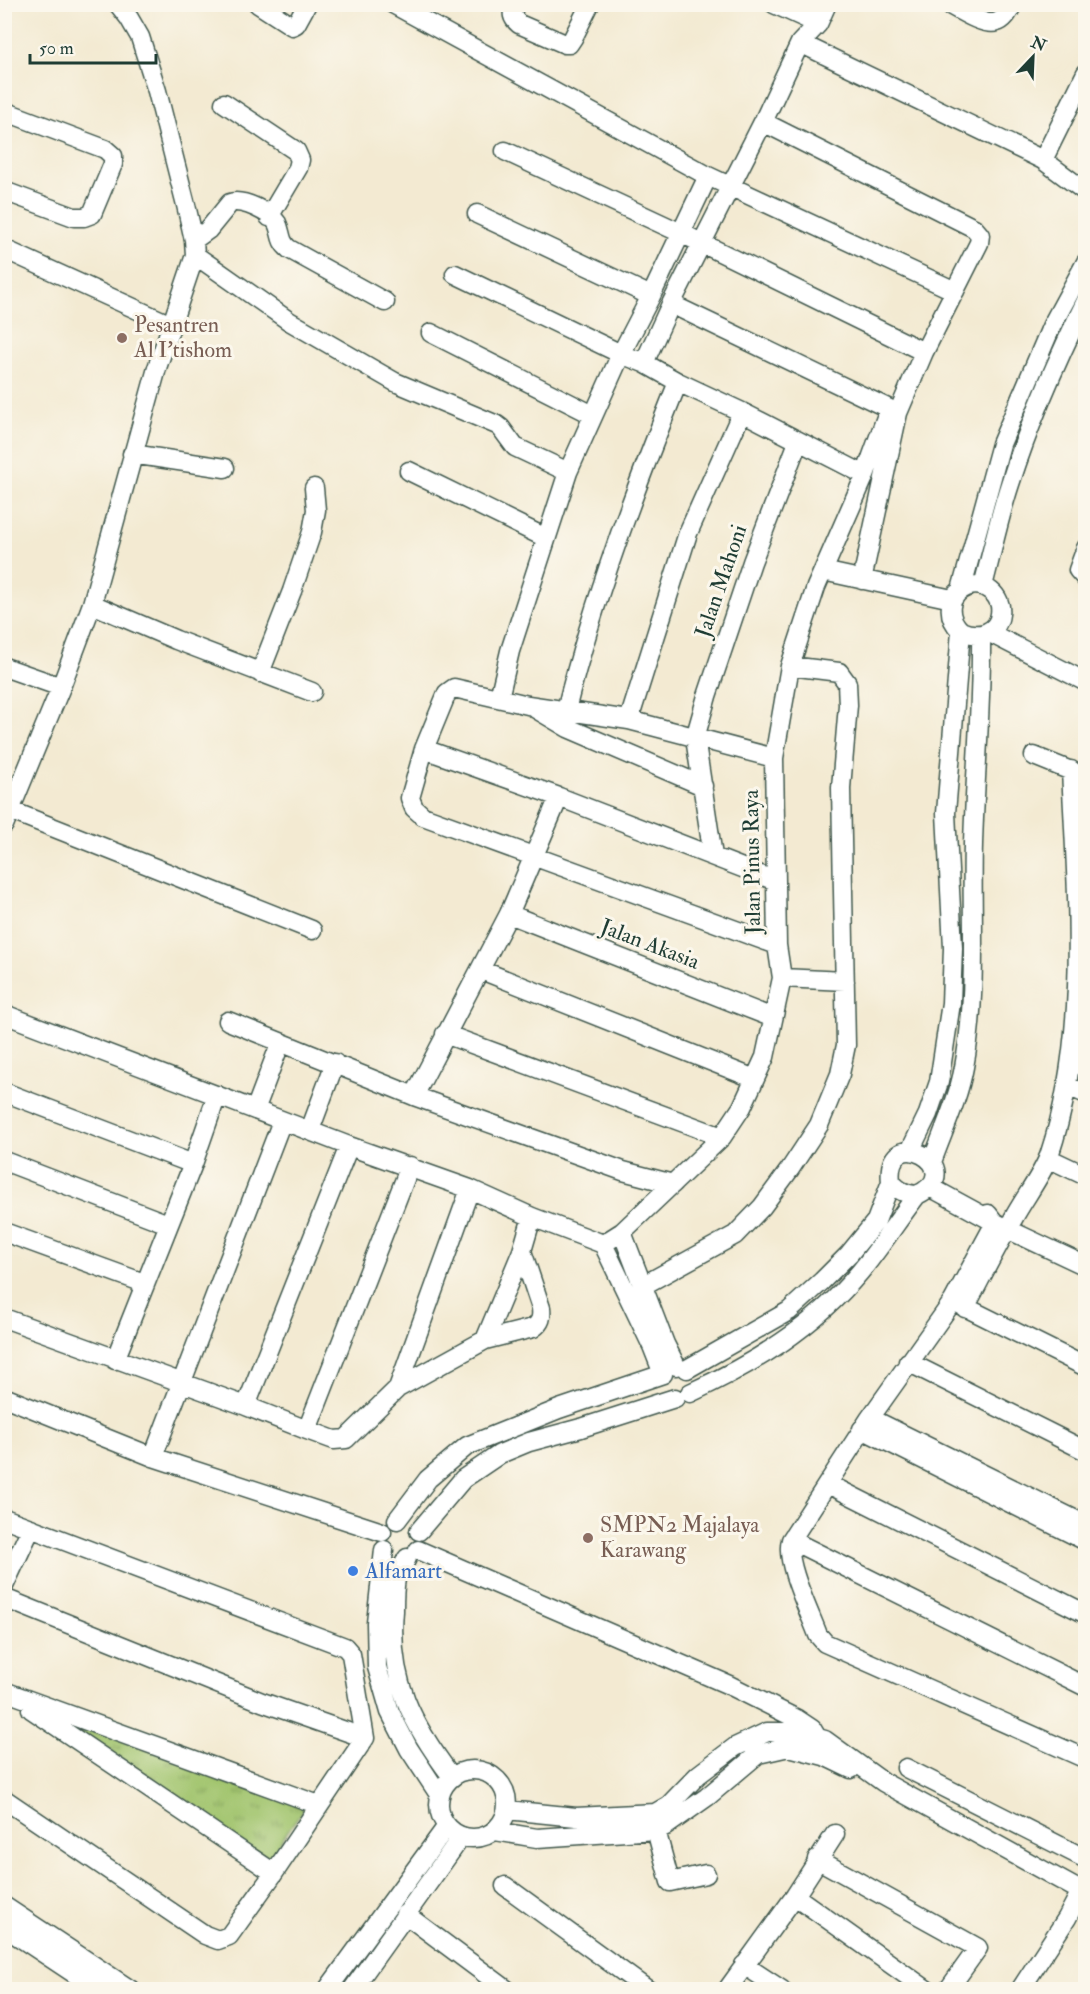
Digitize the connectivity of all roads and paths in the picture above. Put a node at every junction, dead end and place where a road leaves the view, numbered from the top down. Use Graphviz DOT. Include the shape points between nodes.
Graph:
graph roads {
  1 [pos="118,4"];
  2 [pos="308,4"];
  3 [pos="393,4"];
  4 [pos="515,4"];
  5 [pos="590,4"];
  6 [pos="774,4"];
  7 [pos="827,4"];
  8 [pos="948,4"];
  9 [pos="1013,4"];
  10 [pos="261,5"];
  11 [pos="802,10"];
  12 [pos="818,24"];
  13 [pos="800,44"];
  14 [pos="1086,73"];
  15 [pos="224,103"];
  16 [pos="4,111"];
  17 [pos="763,122"];
  18 [pos="505,152"];
  19 [pos="1043,160"];
  20 [pos="708,176"];
  21 [pos="729,186"];
  22 [pos="4,191"];
  23 [pos="1086,192"];
  24 [pos="477,214"];
  25 [pos="269,216"];
  26 [pos="681,233"];
  27 [pos="702,244"];
  28 [pos="194,248"];
  29 [pos="4,249"];
  30 [pos="1085,264"];
  31 [pos="455,274"];
  32 [pos="955,291"];
  33 [pos="651,296"];
  34 [pos="1086,301"];
  35 [pos="385,302"];
  36 [pos="670,304"];
  37 [pos="1052,325"];
  38 [pos="171,326"];
  39 [pos="431,333"];
  40 [pos="1069,335"];
  41 [pos="924,352"];
  42 [pos="621,354"];
  43 [pos="644,363"];
  44 [pos="1028,379"];
  45 [pos="678,382"];
  46 [pos="1046,386"];
  47 [pos="893,411"];
  48 [pos="742,412"];
  49 [pos="593,415"];
  50 [pos="1009,428"];
  51 [pos="1026,436"];
  52 [pos="798,442"];
  53 [pos="132,454"];
  54 [pos="225,468"];
  55 [pos="409,471"];
  56 [pos="568,472"];
  57 [pos="865,475"];
  58 [pos="314,488"];
  59 [pos="981,514"];
  60 [pos="1000,519"];
  61 [pos="546,538"];
  62 [pos="1086,548"];
  63 [pos="823,572"];
  64 [pos="1086,579"];
  65 [pos="862,580"];
  66 [pos="983,586"];
  67 [pos="957,594"];
  68 [pos="92,604"];
  69 [pos="961,631"];
  70 [pos="984,634"];
  71 [pos="790,666"];
  72 [pos="4,667"];
  73 [pos="260,672"];
  74 [pos="1086,682"];
  75 [pos="61,687"];
  76 [pos="312,692"];
  77 [pos="500,698"];
  78 [pos="528,705"];
  79 [pos="566,710"];
  80 [pos="629,720"];
  81 [pos="696,738"];
  82 [pos="424,749"];
  83 [pos="1035,756"];
  84 [pos="774,758"];
  85 [pos="1078,774"];
  86 [pos="703,786"];
  87 [pos="559,797"];
  88 [pos="6,814"];
  89 [pos="713,856"];
  90 [pos="535,857"];
  91 [pos="1081,866"];
  92 [pos="776,881"];
  93 [pos="509,914"];
  94 [pos="312,930"];
  95 [pos="1082,940"];
  96 [pos="777,945"];
  97 [pos="481,970"];
  98 [pos="782,978"];
  99 [pos="845,981"];
  100 [pos="951,1003"];
  101 [pos="971,1004"];
  102 [pos="4,1014"];
  103 [pos="773,1018"];
  104 [pos="228,1021"];
  105 [pos="1080,1023"];
  106 [pos="445,1034"];
  107 [pos="280,1044"];
  108 [pos="335,1063"];
  109 [pos="755,1079"];
  110 [pos="1068,1086"];
  111 [pos="4,1092"];
  112 [pos="1086,1094"];
  113 [pos="217,1095"];
  114 [pos="414,1096"];
  115 [pos="255,1110"];
  116 [pos="282,1120"];
  117 [pos="310,1130"];
  118 [pos="722,1137"];
  119 [pos="349,1146"];
  120 [pos="910,1151"];
  121 [pos="1048,1158"];
  122 [pos="4,1161"];
  123 [pos="193,1164"];
  124 [pos="410,1167"];
  125 [pos="1086,1176"];
  126 [pos="928,1181"];
  127 [pos="891,1182"];
  128 [pos="673,1184"];
  129 [pos="470,1189"];
  130 [pos="532,1217"];
  131 [pos="168,1224"];
  132 [pos="1001,1226"];
  133 [pos="4,1232"];
  134 [pos="622,1232"];
  135 [pos="603,1244"];
  136 [pos="522,1251"];
  137 [pos="1086,1266"];
  138 [pos="144,1283"];
  139 [pos="642,1286"];
  140 [pos="959,1304"];
  141 [pos="4,1318"];
  142 [pos="485,1340"];
  143 [pos="115,1360"];
  144 [pos="908,1362"];
  145 [pos="1086,1367"];
  146 [pos="675,1370"];
  147 [pos="182,1383"];
  148 [pos="398,1388"];
  149 [pos="683,1396"];
  150 [pos="4,1397"];
  151 [pos="246,1406"];
  152 [pos="866,1423"];
  153 [pos="307,1430"];
  154 [pos="1086,1451"];
  155 [pos="153,1457"];
  156 [pos="828,1484"];
  157 [pos="4,1518"];
  158 [pos="397,1520"];
  159 [pos="1086,1525"];
  160 [pos="31,1528"];
  161 [pos="419,1531"];
  162 [pos="382,1532"];
  163 [pos="791,1540"];
  164 [pos="1086,1541"];
  165 [pos="384,1550"];
  166 [pos="413,1554"];
  167 [pos="4,1586"];
  168 [pos="4,1598"];
  169 [pos="1086,1614"];
  170 [pos="1086,1687"];
  171 [pos="6,1692"];
  172 [pos="365,1738"];
  173 [pos="825,1740"];
  174 [pos="1084,1756"];
  175 [pos="906,1768"];
  176 [pos="452,1777"];
  177 [pos="883,1782"];
  178 [pos="440,1796"];
  179 [pos="4,1799"];
  180 [pos="319,1805"];
  181 [pos="507,1810"];
  182 [pos="656,1822"];
  183 [pos="447,1826"];
  184 [pos="495,1831"];
  185 [pos="835,1834"];
  186 [pos="462,1836"];
  187 [pos="818,1858"];
  188 [pos="1086,1858"];
  189 [pos="274,1873"];
  190 [pos="706,1874"];
  191 [pos="505,1886"];
  192 [pos="1083,1892"];
  193 [pos="795,1896"];
  194 [pos="4,1906"];
  195 [pos="1078,1913"];
  196 [pos="405,1914"];
  197 [pos="4,1927"];
  198 [pos="30,1933"];
  199 [pos="744,1965"];
  200 [pos="99,1989"];
  201 [pos="132,1989"];
  202 [pos="327,1989"];
  203 [pos="352,1989"];
  204 [pos="507,1989"];
  205 [pos="648,1989"];
  206 [pos="727,1989"];
  207 [pos="782,1989"];
  208 [pos="927,1989"];
  209 [pos="948,1989"];
  210 [pos="1020,1989"];
  1 -- 28 [label="street" via="140,37 157,91"];
  2 -- 10 [label="street" via="292,26"];
  3 -- 20 [label="street"];
  4 -- 5 [label="street" via="513,20 564,44 573,38"];
  6 -- 11 [label="street"];
  7 -- 12 [label="street"];
  8 -- 9 [label="street" via="996,23"];
  11 -- 12 [label="street"];
  11 -- 13 [label="street"];
  12 -- 13 [label="street"];
  13 -- 17 [label="street"];
  13 -- 19 [label="street"];
  14 -- 19 [label="street"];
  15 -- 25 [label="street" via="296,151 300,160"];
  16 -- 22 [label="street" via="105,148 113,156 113,165 92,214 84,217 74,217"];
  17 -- 21 [label="street"];
  17 -- 32 [label="street" via="979,231 980,239"];
  18 -- 26 [label="street"];
  19 -- 23 [label="street"];
  20 -- 21 [label="street"];
  20 -- 26 [label="street"];
  21 -- 27 [label="street"];
  21 -- 32 [label="street"];
  24 -- 33 [label="street"];
  25 -- 28 [label="street" via="235,201"];
  25 -- 35 [label="street" via="278,224 281,240 289,249"];
  26 -- 27 [label="street"];
  26 -- 33 [label="street"];
  27 -- 36 [label="street"];
  27 -- 41 [label="street"];
  28 -- 38 [label="street"];
  28 -- 56 [label="street" via="289,321 395,382 496,425 515,447"];
  29 -- 38 [label="street"];
  30 -- 37 [label="street"];
  31 -- 42 [label="street"];
  32 -- 41 [label="street"];
  33 -- 42 [label="street"];
  34 -- 40 [label="street"];
  36 -- 43 [label="street"];
  36 -- 47 [label="street"];
  37 -- 40 [label="street"];
  37 -- 44 [label="street"];
  38 -- 53 [label="street"];
  39 -- 49 [label="street"];
  40 -- 46 [label="street"];
  41 -- 47 [label="street"];
  42 -- 43 [label="street"];
  42 -- 49 [label="street"];
  43 -- 45 [label="street"];
  44 -- 46 [label="street"];
  44 -- 50 [label="street"];
  45 -- 48 [label="street"];
  45 -- 79 [label="street" via="621,529"];
  46 -- 51 [label="street"];
  47 -- 57 [label="street, Jalan Pinus Raya"];
  47 -- 65 [label="street"];
  48 -- 52 [label="street"];
  48 -- 80 [label="street" via="688,533"];
  49 -- 56 [label="street"];
  50 -- 51 [label="street"];
  50 -- 59 [label="street"];
  51 -- 60 [label="street"];
  52 -- 57 [label="street"];
  52 -- 81 [label="street, Jalan Mahoni" via="752,562"];
  53 -- 54 [label="street"];
  53 -- 68 [label="street"];
  55 -- 61 [label="street"];
  56 -- 61 [label="street"];
  57 -- 63 [label="street, Jalan Pinus Raya"];
  58 -- 73 [label="street" via="312,532"];
  59 -- 60 [label="street"];
  59 -- 67 [label="street"];
  60 -- 66 [label="street"];
  61 -- 77 [label="street" via="510,651"];
  62 -- 64 [label="street" via="1078,570"];
  63 -- 65 [label="street"];
  63 -- 71 [label="street, Jalan Pinus Raya"];
  65 -- 67 [label="street"];
  66 -- 67 [label="street" via="971,585"];
  66 -- 70 [label="street" via="993,592 1000,614 996,624"];
  67 -- 69 [label="street" via="950,609 952,620"];
  68 -- 73 [label="street"];
  68 -- 75 [label="street"];
  69 -- 70 [label="street"];
  69 -- 100 [label="street" via="946,813"];
  70 -- 74 [label="street"];
  70 -- 101 [label="street" via="973,846"];
  71 -- 84 [label="street, Jalan Pinus Raya"];
  71 -- 99 [label="street" via="839,672 847,683 841,788"];
  72 -- 75 [label="street"];
  73 -- 76 [label="street"];
  75 -- 88 [label="street"];
  77 -- 78 [label="street"];
  77 -- 82 [label="street" via="454,688 447,693"];
  78 -- 79 [label="street"];
  78 -- 86 [label="street" via="568,728"];
  79 -- 80 [label="street"];
  80 -- 81 [label="street"];
  81 -- 84 [label="street"];
  81 -- 86 [label="street"];
  82 -- 87 [label="street"];
  82 -- 90 [label="street" via="410,798 414,808 423,816"];
  83 -- 85 [label="street"];
  84 -- 92 [label="street, Jalan Pinus Raya"];
  85 -- 91 [label="street"];
  86 -- 89 [label="street"];
  87 -- 89 [label="street"];
  87 -- 90 [label="street"];
  88 -- 94 [label="street"];
  89 -- 92 [label="street"];
  90 -- 93 [label="street"];
  90 -- 96 [label="street"];
  91 -- 95 [label="street"];
  92 -- 96 [label="street, Jalan Pinus Raya"];
  93 -- 97 [label="street"];
  93 -- 103 [label="street, Jalan Akasia"];
  95 -- 105 [label="street"];
  96 -- 98 [label="street, Jalan Pinus Raya"];
  97 -- 106 [label="street"];
  97 -- 109 [label="street"];
  98 -- 99 [label="street"];
  98 -- 103 [label="street, Jalan Pinus Raya"];
  99 -- 139 [label="street" via="846,1045 840,1074 819,1125 790,1169 735,1235"];
  100 -- 101 [label="street"];
  100 -- 120 [label="street" via="939,1082"];
  101 -- 126 [label="street" via="959,1088"];
  102 -- 113 [label="street"];
  103 -- 109 [label="street, Jalan Pinus Raya" via="765,1057"];
  104 -- 107 [label="street"];
  105 -- 110 [label="street"];
  106 -- 114 [label="street"];
  106 -- 118 [label="street"];
  107 -- 108 [label="street"];
  107 -- 115 [label="street"];
  108 -- 114 [label="street"];
  108 -- 117 [label="street"];
  109 -- 118 [label="street, Jalan Pinus Raya"];
  110 -- 112 [label="street"];
  110 -- 121 [label="street"];
  111 -- 123 [label="street"];
  113 -- 115 [label="street"];
  113 -- 123 [label="street"];
  114 -- 128 [label="street" via="623,1171"];
  115 -- 116 [label="street"];
  116 -- 117 [label="street"];
  116 -- 147 [label="street"];
  117 -- 119 [label="street"];
  118 -- 128 [label="street, Jalan Pinus Raya"];
  119 -- 124 [label="street"];
  119 -- 151 [label="street"];
  120 -- 126 [label="street" via="927,1156"];
  120 -- 127 [label="street" via="895,1158"];
  121 -- 125 [label="street"];
  121 -- 132 [label="street"];
  122 -- 131 [label="street"];
  123 -- 131 [label="street"];
  124 -- 129 [label="street"];
  124 -- 153 [label="street"];
  126 -- 127 [label="street" via="906,1194"];
  126 -- 132 [label="street" via="980,1205"];
  126 -- 149 [label="street" via="859,1273 794,1335 735,1372"];
  127 -- 146 [label="street" via="876,1221 849,1254 789,1311"];
  128 -- 134 [label="street, Jalan Pinus Raya"];
  129 -- 130 [label="street"];
  129 -- 148 [label="street"];
  130 -- 135 [label="street"];
  130 -- 136 [label="street"];
  131 -- 138 [label="street"];
  132 -- 137 [label="street"];
  132 -- 140 [label="street"];
  133 -- 138 [label="street"];
  134 -- 135 [label="street, Jalan Pinus Raya"];
  134 -- 139 [label="street"];
  135 -- 146 [label="street" via="652,1346"];
  136 -- 142 [label="street"];
  136 -- 142 [label="street" via="541,1308 541,1321 533,1328"];
  138 -- 143 [label="street"];
  139 -- 146 [label="street"];
  140 -- 144 [label="street"];
  140 -- 145 [label="street"];
  141 -- 143 [label="street"];
  142 -- 148 [label="street"];
  143 -- 147 [label="street"];
  144 -- 152 [label="street"];
  144 -- 154 [label="street"];
  146 -- 149 [label="street" via="693,1377 693,1388"];
  146 -- 149 [label="street" via="661,1384 666,1394"];
  146 -- 158 [label="street" via="467,1446 428,1479"];
  147 -- 151 [label="street"];
  147 -- 155 [label="street"];
  148 -- 153 [label="street" via="346,1439 334,1440"];
  149 -- 161 [label="street" via="500,1454 463,1479"];
  150 -- 155 [label="street"];
  151 -- 153 [label="street"];
  152 -- 156 [label="street"];
  152 -- 159 [label="street"];
  152 -- 164 [label="street"];
  155 -- 162 [label="street"];
  156 -- 163 [label="street"];
  156 -- 169 [label="street"];
  157 -- 160 [label="street"];
  158 -- 161 [label="street" via="409,1521"];
  158 -- 162 [label="street"];
  160 -- 167 [label="street"];
  160 -- 172 [label="street" via="345,1647 351,1654"];
  161 -- 166 [label="street" via="421,1537"];
  162 -- 165 [label="street"];
  163 -- 170 [label="street"];
  163 -- 174 [label="street" via="793,1570 818,1635 825,1643"];
  165 -- 166 [label="street" via="394,1558"];
  165 -- 178 [label="street" via="376,1623 377,1667 390,1712"];
  166 -- 173 [label="street" via="729,1685 797,1719"];
  166 -- 176 [label="street" via="396,1577 393,1658 417,1726"];
  168 -- 172 [label="street" via="262,1702"];
  171 -- 180 [label="street"];
  171 -- 189 [label="street"];
  172 -- 180 [label="street"];
  173 -- 177 [label="street"];
  173 -- 182 [label="street" via="797,1732 767,1732 735,1747 698,1775"];
  175 -- 188 [label="street"];
  176 -- 178 [label="street"];
  176 -- 181 [label="street" via="474,1770 486,1772 504,1787"];
  177 -- 182 [label="street" via="824,1756 789,1747 758,1754 666,1826"];
  177 -- 192 [label="street"];
  178 -- 183 [label="street" via="441,1817"];
  179 -- 189 [label="street" via="218,1940 229,1936"];
  180 -- 189 [label="street"];
  181 -- 182 [label="street"];
  181 -- 184 [label="street"];
  182 -- 184 [label="street" via="537,1838"];
  182 -- 190 [label="street" via="670,1881"];
  183 -- 186 [label="street"];
  183 -- 202 [label="street"];
  184 -- 186 [label="street" via="474,1838"];
  185 -- 187 [label="street"];
  186 -- 196 [label="street"];
  187 -- 193 [label="street"];
  187 -- 209 [label="street" via="978,1948"];
  191 -- 205 [label="street"];
  192 -- 195 [label="street"];
  193 -- 199 [label="street"];
  193 -- 208 [label="street"];
  194 -- 198 [label="street"];
  195 -- 210 [label="street"];
  196 -- 203 [label="street"];
  196 -- 204 [label="street"];
  197 -- 198 [label="street"];
  198 -- 200 [label="street"];
  198 -- 201 [label="street"];
  199 -- 206 [label="street"];
  199 -- 207 [label="street"];
}
